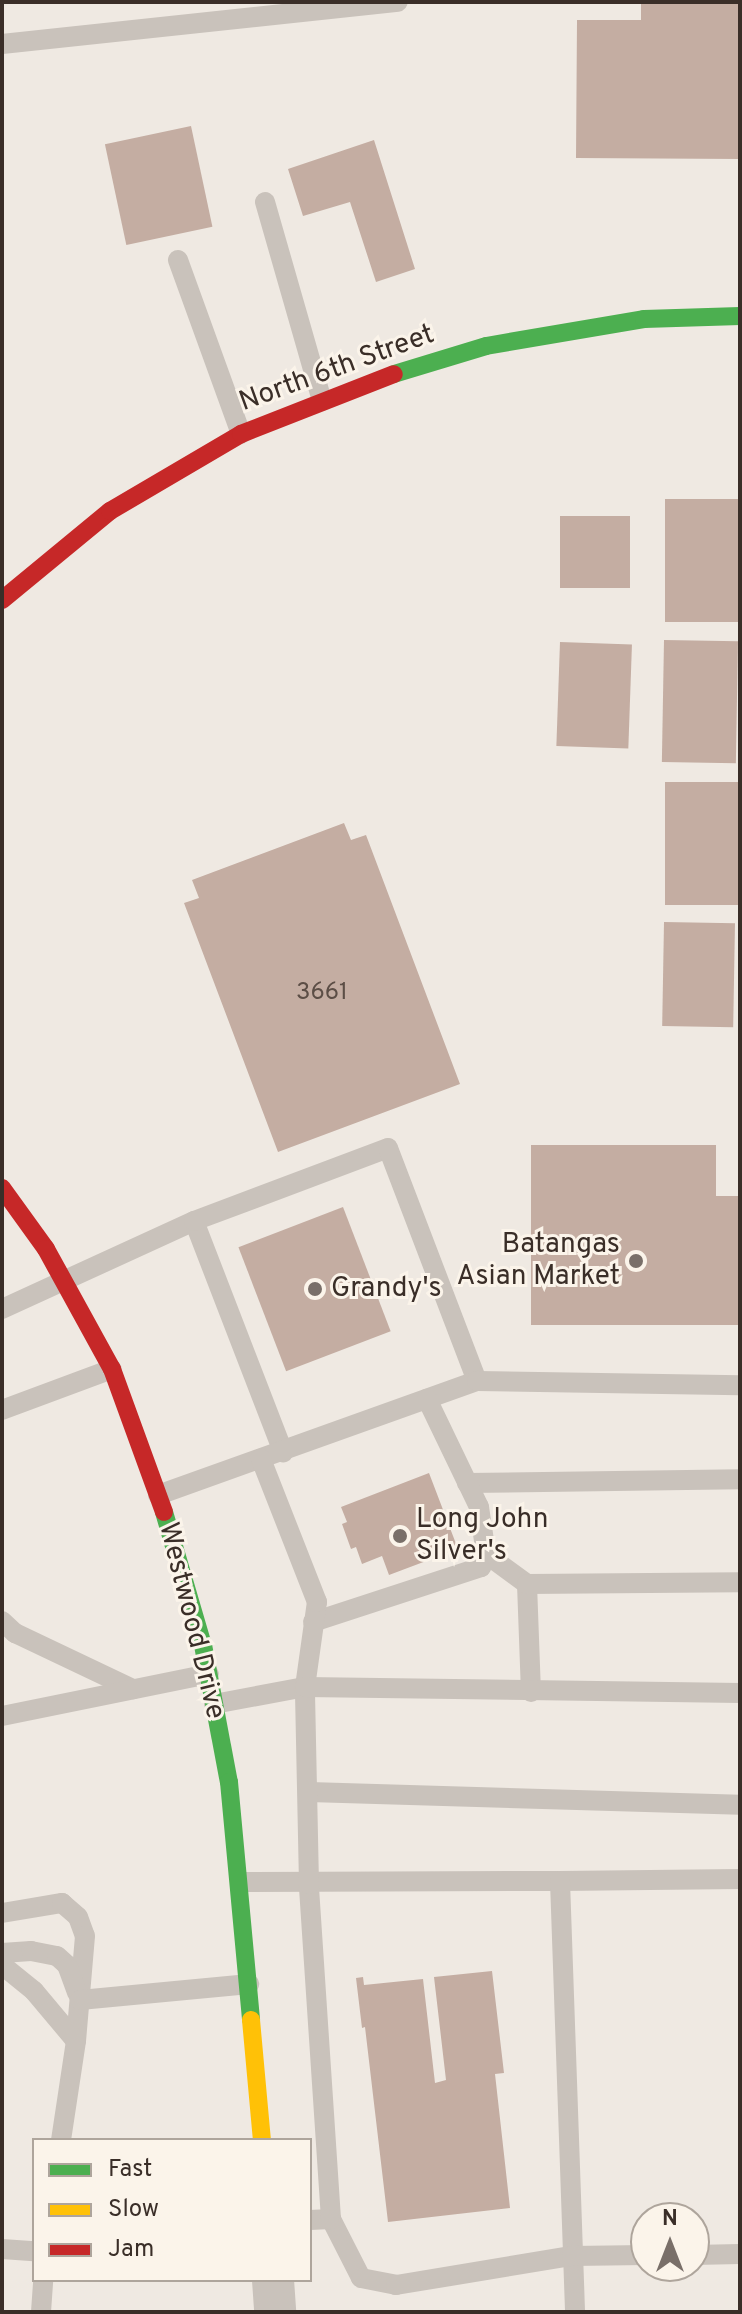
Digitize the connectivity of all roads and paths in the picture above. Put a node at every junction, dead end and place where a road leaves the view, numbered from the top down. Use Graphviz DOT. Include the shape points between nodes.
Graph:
graph roads {
  1 [pos="398,2"];
  2 [pos="2,44"];
  3 [pos="265,202"];
  4 [pos="178,260"];
  5 [pos="740,316"];
  6 [pos="322,401"];
  7 [pos="241,434"];
  8 [pos="2,600"];
  9 [pos="2,1188"];
  10 [pos="194,1221"];
  11 [pos="65,1282"];
  12 [pos="2,1309"];
  13 [pos="112,1369"];
  14 [pos="477,1381"];
  15 [pos="740,1385"];
  16 [pos="427,1399"];
  17 [pos="2,1410"];
  18 [pos="283,1452"];
  19 [pos="261,1459"];
  20 [pos="740,1479"];
  21 [pos="467,1483"];
  22 [pos="158,1495"];
  23 [pos="486,1554"];
  24 [pos="740,1582"];
  25 [pos="527,1584"];
  26 [pos="2,1621"];
  27 [pos="313,1622"];
  28 [pos="209,1674"];
  29 [pos="305,1687"];
  30 [pos="133,1689"];
  31 [pos="531,1692"];
  32 [pos="740,1693"];
  33 [pos="214,1704"];
  34 [pos="2,1716"];
  35 [pos="309,1792"];
  36 [pos="740,1805"];
  37 [pos="740,1879"];
  38 [pos="560,1881"];
  39 [pos="240,1882"];
  40 [pos="309,1884"];
  41 [pos="2,1913"];
  42 [pos="2,1953"];
  43 [pos="2,1965"];
  44 [pos="249,1984"];
  45 [pos="80,2000"];
  46 [pos="76,2041"];
  47 [pos="61,2138"];
  48 [pos="262,2138"];
  49 [pos="320,2220"];
  50 [pos="2,2249"];
  51 [pos="32,2251"];
  52 [pos="740,2254"];
  53 [pos="630,2255"];
  54 [pos="710,2255"];
  55 [pos="572,2256"];
  56 [pos="43,2282"];
  57 [pos="273,2282"];
  58 [pos="41,2312"];
  59 [pos="275,2312"];
  60 [pos="575,2312"];
  1 -- 2 [label="lane"];
  3 -- 6 [label="lane"];
  4 -- 7 [label="lane"];
  5 -- 6 [label="street, North 6th Street" via="644,319 486,346"];
  6 -- 7 [label="street, North 6th Street"];
  7 -- 8 [label="street, North 6th Street" via="110,511"];
  9 -- 11 [label="street, Westwood Drive"];
  10 -- 11 [label="lane"];
  10 -- 14 [label="lane" via="388,1148"];
  10 -- 18 [label="lane"];
  11 -- 12 [label="lane"];
  11 -- 13 [label="street, Westwood Drive"];
  13 -- 17 [label="lane"];
  13 -- 22 [label="street, Westwood Drive"];
  14 -- 15 [label="lane"];
  14 -- 16 [label="lane"];
  16 -- 18 [label="lane"];
  16 -- 21 [label="lane"];
  18 -- 19 [label="lane"];
  19 -- 22 [label="lane"];
  19 -- 27 [label="lane" via="317,1602"];
  20 -- 21 [label="lane"];
  21 -- 23 [label="lane" via="479,1507"];
  22 -- 28 [label="street, Westwood Drive"];
  23 -- 25 [label="lane"];
  23 -- 27 [label="lane" via="481,1567"];
  24 -- 25 [label="lane"];
  25 -- 31 [label="lane"];
  26 -- 30 [label="lane" via="15,1633"];
  27 -- 29 [label="lane"];
  28 -- 30 [label="lane"];
  28 -- 33 [label="street, Westwood Drive"];
  29 -- 31 [label="lane"];
  29 -- 33 [label="lane"];
  29 -- 35 [label="lane"];
  30 -- 34 [label="lane"];
  31 -- 32 [label="lane"];
  33 -- 39 [label="street, Westwood Drive"];
  35 -- 36 [label="lane"];
  35 -- 40 [label="lane"];
  37 -- 38 [label="lane"];
  38 -- 40 [label="lane"];
  38 -- 55 [label="lane"];
  39 -- 40 [label="lane"];
  39 -- 44 [label="street, Westwood Drive"];
  40 -- 49 [label="lane"];
  41 -- 45 [label="lane" via="62,1903 78,1917 85,1936"];
  42 -- 45 [label="lane" via="57,1956 67,1965"];
  43 -- 46 [label="lane" via="34,1991"];
  44 -- 45 [label="lane"];
  44 -- 48 [label="street, Westwood Drive"];
  45 -- 46 [label="lane"];
  46 -- 47 [label="lane"];
  49 -- 55 [label="lane" via="361,2278 396,2285"];
  50 -- 51 [label="lane"];
  52 -- 54 [label="lane"];
  53 -- 55 [label="lane"];
  55 -- 60 [label="lane"];
  56 -- 58 [label="lane"];
  57 -- 59 [label="street"];
}
